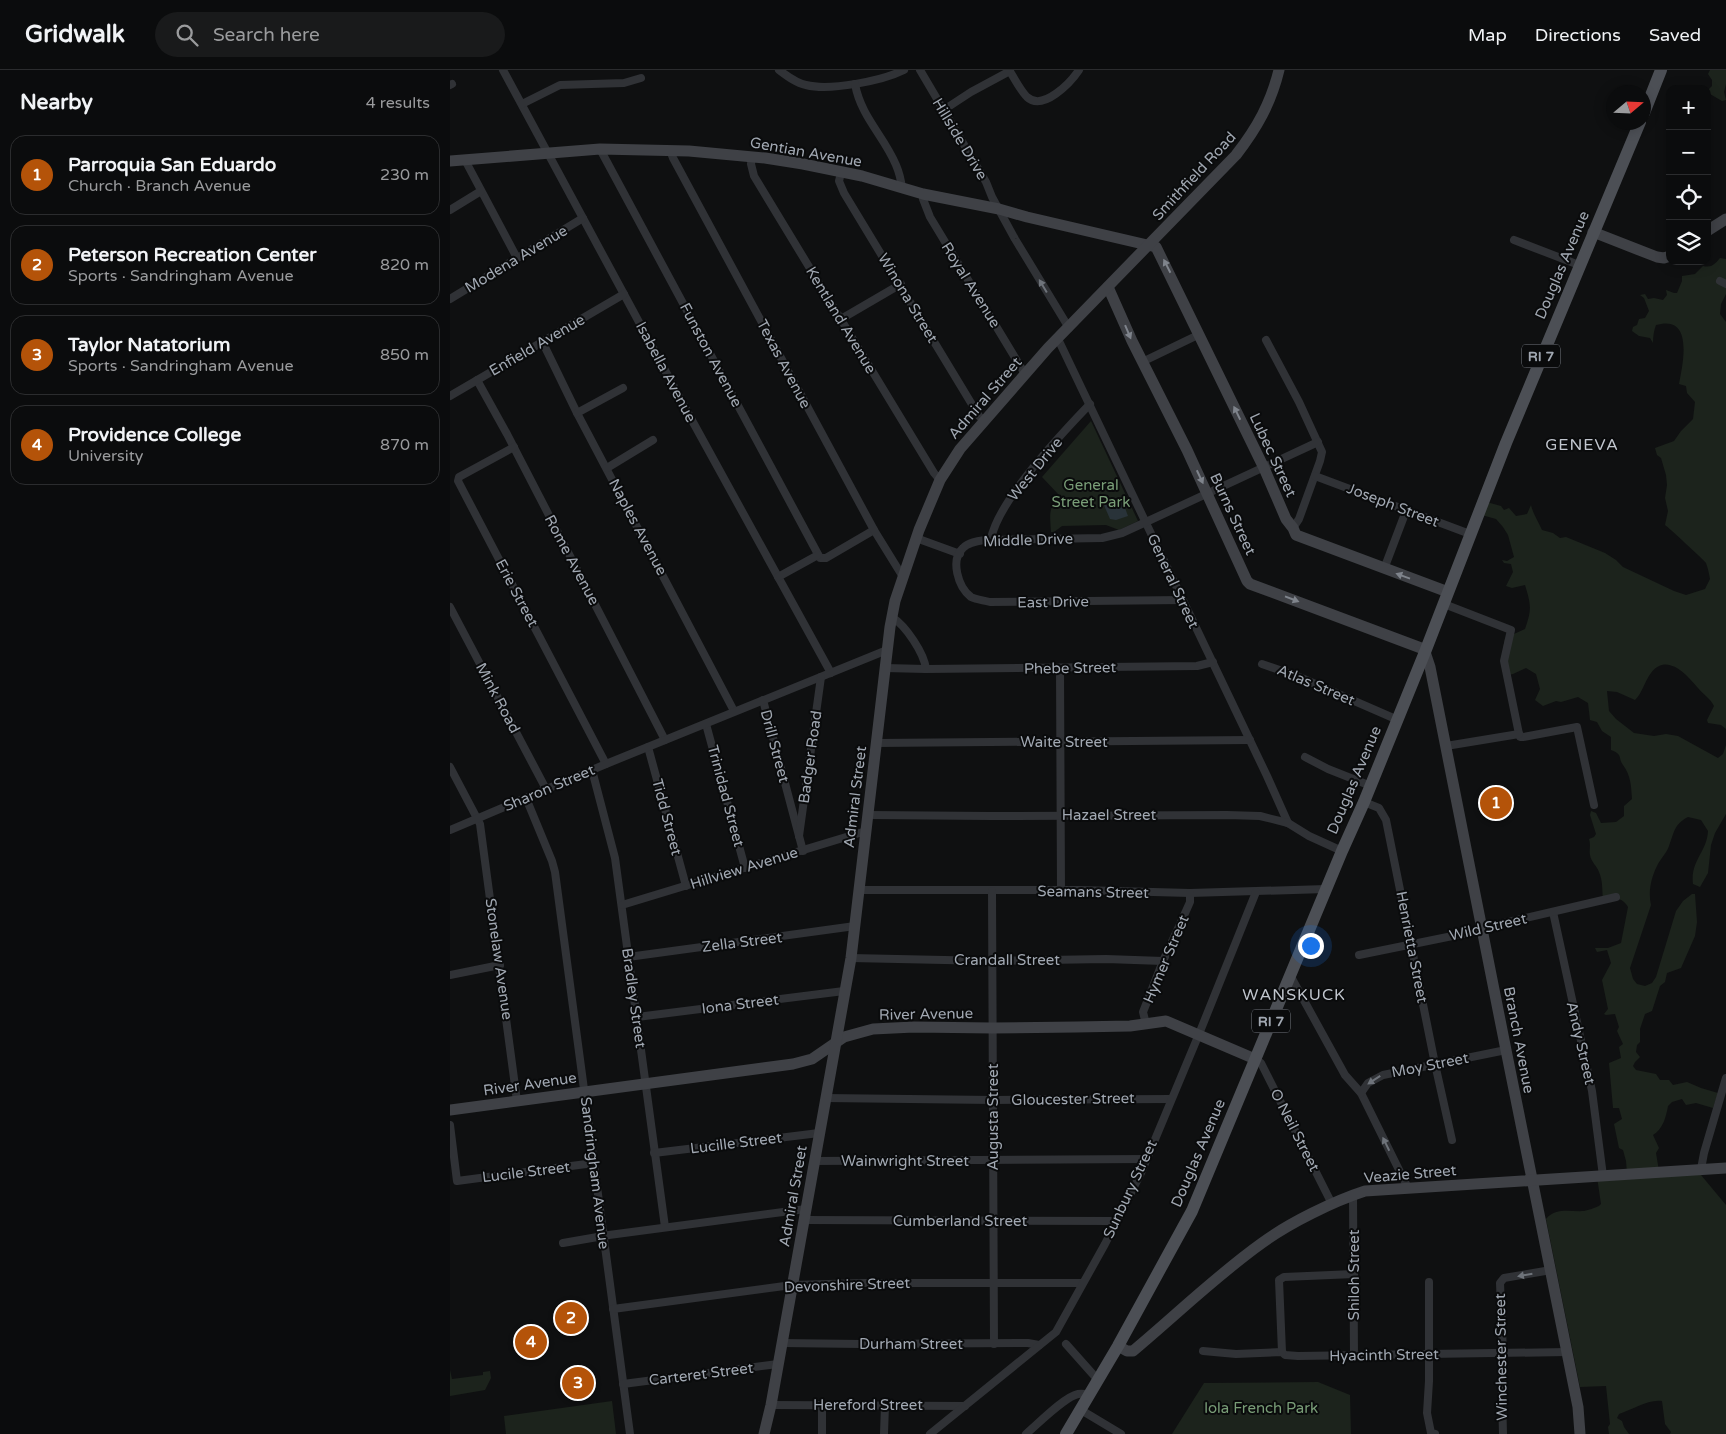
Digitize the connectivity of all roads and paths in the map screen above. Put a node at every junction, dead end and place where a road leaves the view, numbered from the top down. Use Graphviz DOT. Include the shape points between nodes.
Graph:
graph roads {
  1 [pos="503,70"];
  2 [pos="779,70"];
  3 [pos="904,70"];
  4 [pos="920,70"];
  5 [pos="1080,70"];
  6 [pos="1279,70"];
  7 [pos="1662,70"];
  8 [pos="1010,71"];
  9 [pos="641,78"];
  10 [pos="856,84"];
  11 [pos="1651,96"];
  12 [pos="522,104"];
  13 [pos="942,111"];
  14 [pos="1637,130"];
  15 [pos="600,149"];
  16 [pos="670,150"];
  17 [pos="548,154"];
  18 [pos="752,156"];
  19 [pos="465,160"];
  20 [pos="450,161"];
  21 [pos="841,173"];
  22 [pos="902,188"];
  23 [pos="480,191"];
  24 [pos="923,194"];
  25 [pos="999,209"];
  26 [pos="450,210"];
  27 [pos="583,218"];
  28 [pos="1726,219"];
  29 [pos="1711,228"];
  30 [pos="1593,232"];
  31 [pos="1514,240"];
  32 [pos="1149,244"];
  33 [pos="1666,257"];
  34 [pos="517,258"];
  35 [pos="1579,265"];
  36 [pos="900,284"];
  37 [pos="1108,287"];
  38 [pos="624,294"];
  39 [pos="450,299"];
  40 [pos="841,319"];
  41 [pos="1069,328"];
  42 [pos="1198,335"];
  43 [pos="1058,339"];
  44 [pos="1266,340"];
  45 [pos="543,343"];
  46 [pos="1142,362"];
  47 [pos="1025,374"];
  48 [pos="477,380"];
  49 [pos="623,388"];
  50 [pos="450,396"];
  51 [pos="1090,404"];
  52 [pos="577,413"];
  53 [pos="984,421"];
  54 [pos="653,440"];
  55 [pos="1318,442"];
  56 [pos="514,447"];
  57 [pos="607,468"];
  58 [pos="1264,468"];
  59 [pos="1315,476"];
  60 [pos="940,480"];
  61 [pos="1208,494"];
  62 [pos="1406,510"];
  63 [pos="1146,522"];
  64 [pos="1293,528"];
  65 [pos="874,530"];
  66 [pos="1470,534"];
  67 [pos="916,538"];
  68 [pos="991,539"];
  69 [pos="960,554"];
  70 [pos="820,557"];
  71 [pos="1384,569"];
  72 [pos="903,576"];
  73 [pos="778,577"];
  74 [pos="1446,598"];
  75 [pos="1183,600"];
  76 [pos="450,607"];
  77 [pos="892,616"];
  78 [pos="887,650"];
  79 [pos="1425,652"];
  80 [pos="1213,662"];
  81 [pos="1262,664"];
  82 [pos="886,668"];
  83 [pos="1060,668"];
  84 [pos="926,669"];
  85 [pos="831,673"];
  86 [pos="821,677"];
  87 [pos="763,700"];
  88 [pos="734,712"];
  89 [pos="1398,720"];
  90 [pos="706,724"];
  91 [pos="1519,734"];
  92 [pos="665,740"];
  93 [pos="1250,740"];
  94 [pos="1060,742"];
  95 [pos="877,743"];
  96 [pos="1446,746"];
  97 [pos="648,747"];
  98 [pos="1305,757"];
  99 [pos="606,764"];
  100 [pos="450,767"];
  101 [pos="592,770"];
  102 [pos="1371,786"];
  103 [pos="546,789"];
  104 [pos="526,798"];
  105 [pos="1364,802"];
  106 [pos="1594,805"];
  107 [pos="868,815"];
  108 [pos="1060,816"];
  109 [pos="478,818"];
  110 [pos="1288,822"];
  111 [pos="450,830"];
  112 [pos="866,831"];
  113 [pos="799,836"];
  114 [pos="1342,850"];
  115 [pos="803,851"];
  116 [pos="745,868"];
  117 [pos="686,886"];
  118 [pos="1326,889"];
  119 [pos="859,890"];
  120 [pos="992,891"];
  121 [pos="1061,891"];
  122 [pos="1256,892"];
  123 [pos="1190,893"];
  124 [pos="1616,897"];
  125 [pos="622,905"];
  126 [pos="1553,912"];
  127 [pos="855,926"];
  128 [pos="1482,929"];
  129 [pos="1411,944"];
  130 [pos="1359,955"];
  131 [pos="628,957"];
  132 [pos="851,958"];
  133 [pos="991,961"];
  134 [pos="1162,961"];
  135 [pos="500,965"];
  136 [pos="450,975"];
  137 [pos="1290,976"];
  138 [pos="844,991"];
  139 [pos="637,1018"];
  140 [pos="1146,1024"];
  141 [pos="992,1028"];
  142 [pos="1199,1034"];
  143 [pos="834,1044"];
  144 [pos="1506,1050"];
  145 [pos="1255,1059"];
  146 [pos="1434,1064"];
  147 [pos="1726,1078"];
  148 [pos="646,1083"];
  149 [pos="585,1092"];
  150 [pos="1362,1093"];
  151 [pos="825,1098"];
  152 [pos="1171,1099"];
  153 [pos="993,1100"];
  154 [pos="517,1101"];
  155 [pos="450,1110"];
  156 [pos="450,1125"];
  157 [pos="819,1133"];
  158 [pos="1452,1140"];
  159 [pos="654,1153"];
  160 [pos="1146,1159"];
  161 [pos="993,1160"];
  162 [pos="814,1161"];
  163 [pos="594,1163"];
  164 [pos="1726,1168"];
  165 [pos="1701,1169"];
  166 [pos="1603,1176"];
  167 [pos="1532,1181"];
  168 [pos="1408,1188"];
  169 [pos="1353,1194"];
  170 [pos="1332,1204"];
  171 [pos="805,1215"];
  172 [pos="1116,1221"];
  173 [pos="992,1222"];
  174 [pos="665,1227"];
  175 [pos="603,1236"];
  176 [pos="563,1243"];
  177 [pos="1550,1270"];
  178 [pos="1354,1274"];
  179 [pos="1429,1282"];
  180 [pos="1082,1283"];
  181 [pos="994,1284"];
  182 [pos="792,1285"];
  183 [pos="613,1309"];
  184 [pos="782,1343"];
  185 [pos="994,1344"];
  186 [pos="1066,1344"];
  187 [pos="1039,1346"];
  188 [pos="1118,1346"];
  189 [pos="1203,1351"];
  190 [pos="1282,1352"];
  191 [pos="1567,1352"];
  192 [pos="1503,1353"];
  193 [pos="1429,1355"];
  194 [pos="1354,1356"];
  195 [pos="778,1364"];
  196 [pos="1098,1380"];
  197 [pos="623,1384"];
  198 [pos="1090,1395"];
  199 [pos="771,1405"];
  200 [pos="822,1405"];
  201 [pos="885,1405"];
  202 [pos="965,1406"];
  203 [pos="1080,1410"];
  204 [pos="630,1434"];
  205 [pos="764,1434"];
  206 [pos="822,1434"];
  207 [pos="884,1434"];
  208 [pos="930,1434"];
  209 [pos="1026,1434"];
  210 [pos="1066,1434"];
  211 [pos="1121,1434"];
  212 [pos="1434,1434"];
  213 [pos="1503,1434"];
  214 [pos="1580,1434"];
  1 -- 12 [label="street, Isabella Avenue"];
  2 -- 10 [label="street" via="805,85"];
  3 -- 10 [label="street"];
  4 -- 13 [label="street, Hillside Drive"];
  5 -- 8 [label="street" via="1065,87 1046,99 1036,101 1026,96"];
  6 -- 32 [label="street, Smithfield Road" via="1268,104 1252,134 1208,185"];
  7 -- 11 [label="main road"];
  8 -- 13 [label="street"];
  9 -- 12 [label="street" via="624,83 560,86"];
  10 -- 22 [label="street" via="860,103 892,157"];
  12 -- 17 [label="street, Isabella Avenue"];
  13 -- 25 [label="street, Hillside Drive"];
  14 -- 30 [label="main road, Douglas Avenue / RI 7"];
  15 -- 16 [label="street, Gentian Avenue"];
  15 -- 17 [label="street, Gentian Avenue"];
  15 -- 70 [label="street, Funston Avenue"];
  16 -- 18 [label="street, Gentian Avenue"];
  16 -- 65 [label="street, Texas Avenue"];
  17 -- 19 [label="street, Gentian Avenue"];
  17 -- 27 [label="street, Isabella Avenue"];
  18 -- 21 [label="street, Gentian Avenue"];
  18 -- 40 [label="street, Kentland Avenue" via="754,176"];
  19 -- 20 [label="street, Gentian Avenue"];
  19 -- 23 [label="street"];
  21 -- 22 [label="street, Gentian Avenue"];
  21 -- 36 [label="street, Winona Street" via="844,193"];
  22 -- 24 [label="street, Gentian Avenue"];
  23 -- 26 [label="street"];
  23 -- 34 [label="street"];
  24 -- 25 [label="street, Gentian Avenue"];
  24 -- 47 [label="street, Royal Avenue" via="930,217"];
  25 -- 32 [label="street, Gentian Avenue"];
  41 -- 25 [label="street, Hillside Drive, one-way"];
  27 -- 34 [label="street, Modena Avenue"];
  27 -- 38 [label="street, Isabella Avenue"];
  28 -- 29 [label="street"];
  30 -- 33 [label="street" via="1657,257"];
  30 -- 35 [label="main road, Douglas Avenue / RI 7"];
  31 -- 35 [label="street"];
  32 -- 37 [label="street, Admiral Street"];
  42 -- 32 [label="street, Lubec Street, one-way" via="1160,252"];
  34 -- 39 [label="street, Modena Avenue"];
  35 -- 66 [label="main road, Douglas Avenue / RI 7"];
  36 -- 40 [label="street"];
  36 -- 53 [label="street, Winona Street" via="978,416"];
  37 -- 41 [label="street, Admiral Street"];
  37 -- 46 [label="street, Burns Street, one-way"];
  38 -- 45 [label="street, Enfield Avenue"];
  38 -- 73 [label="street, Isabella Avenue"];
  40 -- 60 [label="street, Kentland Avenue"];
  41 -- 43 [label="street, Admiral Street"];
  42 -- 46 [label="street"];
  58 -- 42 [label="street, Lubec Street, one-way"];
  43 -- 47 [label="street, Admiral Street"];
  43 -- 51 [label="street, General Street"];
  44 -- 55 [label="street"];
  45 -- 48 [label="street, Enfield Avenue"];
  45 -- 52 [label="street, Naples Avenue"];
  46 -- 61 [label="street, Burns Street, one-way"];
  47 -- 53 [label="street, Admiral Street"];
  48 -- 50 [label="street, Enfield Avenue"];
  48 -- 56 [label="street, Rome Avenue"];
  49 -- 52 [label="street"];
  51 -- 63 [label="street, General Street"];
  51 -- 68 [label="street, West Drive" via="1004,508"];
  52 -- 57 [label="street, Naples Avenue"];
  53 -- 60 [label="street, Admiral Street"];
  54 -- 57 [label="street"];
  55 -- 58 [label="street, Middle Drive"];
  55 -- 59 [label="street" via="1322,452"];
  56 -- 92 [label="street, Rome Avenue"];
  56 -- 99 [label="street, Erie Street" via="458,481"];
  57 -- 88 [label="street, Naples Avenue"];
  58 -- 61 [label="street, Middle Drive"];
  58 -- 64 [label="street, Lubec Street"];
  59 -- 62 [label="street, Joseph Street"];
  59 -- 64 [label="street"];
  60 -- 67 [label="street, Admiral Street"];
  61 -- 63 [label="street, Middle Drive"];
  61 -- 79 [label="street, Burns Street, one-way" via="1250,584"];
  62 -- 66 [label="street, Joseph Street"];
  62 -- 71 [label="street"];
  63 -- 68 [label="street, Middle Drive" via="1102,538"];
  63 -- 75 [label="street, General Street"];
  64 -- 71 [label="street, Lubec Street" via="1302,538"];
  65 -- 70 [label="street"];
  65 -- 72 [label="street, Texas Avenue"];
  66 -- 74 [label="main road, Douglas Avenue / RI 7"];
  67 -- 69 [label="street"];
  67 -- 72 [label="street, Admiral Street"];
  68 -- 69 [label="street, Middle Drive" via="969,544"];
  69 -- 75 [label="street, East Drive" via="957,565 962,586 979,600"];
  70 -- 73 [label="street"];
  74 -- 71 [label="street, Lubec Street, one-way"];
  72 -- 77 [label="street, Admiral Street"];
  73 -- 85 [label="street, Isabella Avenue"];
  74 -- 79 [label="main road, Douglas Avenue / RI 7"];
  74 -- 91 [label="street" via="1511,630 1504,661"];
  75 -- 80 [label="street, General Street"];
  76 -- 103 [label="street, Mink Road"];
  77 -- 78 [label="street, Admiral Street"];
  77 -- 84 [label="street" via="904,627 924,657"];
  78 -- 82 [label="street, Admiral Street"];
  78 -- 85 [label="street"];
  79 -- 89 [label="main road, Douglas Avenue / RI 7"];
  79 -- 96 [label="street, Branch Avenue"];
  80 -- 83 [label="street, Phebe Street" via="1198,666"];
  80 -- 93 [label="street, General Street"];
  81 -- 89 [label="street, Atlas Street"];
  82 -- 84 [label="street, Phebe Street"];
  82 -- 95 [label="street, Admiral Street"];
  83 -- 84 [label="street, Phebe Street"];
  83 -- 94 [label="street"];
  85 -- 86 [label="street"];
  86 -- 87 [label="street"];
  86 -- 113 [label="street, Badger Road"];
  87 -- 88 [label="street"];
  87 -- 113 [label="street, Drill Street"];
  88 -- 90 [label="street"];
  89 -- 102 [label="main road, Douglas Avenue / RI 7"];
  90 -- 92 [label="street"];
  90 -- 116 [label="street, Trinidad Street"];
  91 -- 96 [label="street"];
  91 -- 106 [label="street" via="1523,737 1576,727"];
  92 -- 97 [label="street, Sharon Street"];
  93 -- 94 [label="street, Waite Street"];
  93 -- 110 [label="street, General Street"];
  94 -- 95 [label="street, Waite Street"];
  94 -- 108 [label="street"];
  95 -- 107 [label="street, Admiral Street"];
  96 -- 128 [label="street, Branch Avenue"];
  97 -- 99 [label="street, Sharon Street"];
  97 -- 117 [label="street, Tidd Street"];
  98 -- 102 [label="street"];
  99 -- 101 [label="street, Sharon Street"];
  100 -- 109 [label="street, Stonelaw Avenue"];
  101 -- 103 [label="street, Sharon Street"];
  101 -- 125 [label="street, Bradley Street" via="615,858"];
  102 -- 105 [label="main road, Douglas Avenue / RI 7"];
  103 -- 104 [label="street, Sharon Street"];
  104 -- 109 [label="street, Sharon Street"];
  104 -- 149 [label="street, Sandringham Avenue" via="555,872"];
  105 -- 114 [label="main road, Douglas Avenue / RI 7"];
  105 -- 129 [label="street, Henrietta Street" via="1379,808 1386,820"];
  107 -- 108 [label="street, Hazael Street"];
  107 -- 112 [label="street, Admiral Street"];
  108 -- 110 [label="street, Hazael Street" via="1227,815 1260,816"];
  108 -- 121 [label="street"];
  109 -- 111 [label="street, Sharon Street"];
  109 -- 135 [label="street, Stonelaw Avenue"];
  110 -- 114 [label="street, Hazael Street" via="1309,836"];
  112 -- 115 [label="street, Hillview Avenue"];
  112 -- 119 [label="street, Admiral Street"];
  113 -- 115 [label="street, Drill Street"];
  114 -- 118 [label="main road, Douglas Avenue / RI 7"];
  115 -- 116 [label="street, Hillview Avenue"];
  116 -- 117 [label="street, Hillview Avenue"];
  117 -- 125 [label="street, Hillview Avenue"];
  118 -- 122 [label="street, Seamans Street"];
  118 -- 137 [label="main road, Douglas Avenue / RI 7"];
  119 -- 120 [label="street, Seamans Street"];
  119 -- 127 [label="street, Admiral Street"];
  120 -- 121 [label="street, Seamans Street"];
  120 -- 133 [label="street, Augusta Street"];
  121 -- 123 [label="street, Seamans Street"];
  122 -- 123 [label="street, Seamans Street"];
  122 -- 142 [label="street, Sunbury Street"];
  123 -- 134 [label="street, Hymer Street" via="1190,902"];
  124 -- 126 [label="street, Wild Street"];
  125 -- 131 [label="street, Bradley Street"];
  126 -- 128 [label="street, Wild Street"];
  126 -- 166 [label="street, Andy Street" via="1592,1091"];
  127 -- 131 [label="street, Zella Street"];
  127 -- 132 [label="street, Admiral Street"];
  128 -- 129 [label="street, Wild Street"];
  128 -- 144 [label="street, Branch Avenue"];
  129 -- 130 [label="street, Wild Street"];
  129 -- 146 [label="street, Henrietta Street"];
  131 -- 139 [label="street, Bradley Street"];
  132 -- 133 [label="street, Crandall Street"];
  132 -- 138 [label="street, Admiral Street"];
  133 -- 134 [label="street, Crandall Street"];
  133 -- 141 [label="street, Augusta Street"];
  134 -- 140 [label="street, Hymer Street" via="1143,1012"];
  135 -- 136 [label="street"];
  135 -- 154 [label="street, Stonelaw Avenue"];
  137 -- 145 [label="main road, Douglas Avenue / RI 7"];
  137 -- 150 [label="street" via="1345,1076"];
  138 -- 139 [label="street, Iona Street"];
  138 -- 143 [label="street, Admiral Street"];
  139 -- 148 [label="street, Bradley Street"];
  140 -- 141 [label="street, River Avenue"];
  140 -- 142 [label="street, River Avenue" via="1166,1021"];
  141 -- 143 [label="street, River Avenue" via="873,1029 844,1037"];
  141 -- 153 [label="street, Augusta Street"];
  142 -- 145 [label="street, River Avenue"];
  142 -- 152 [label="street, Sunbury Street"];
  143 -- 148 [label="street, River Avenue" via="812,1059 792,1064"];
  143 -- 151 [label="street, Admiral Street"];
  144 -- 146 [label="street, Moy Street"];
  144 -- 167 [label="street, Branch Avenue"];
  145 -- 170 [label="street, O Neil Street" via="1261,1063"];
  145 -- 188 [label="main road, Douglas Avenue / RI 7" via="1192,1211"];
  146 -- 150 [label="street, Moy Street, one-way" via="1374,1078"];
  146 -- 158 [label="street, Henrietta Street"];
  147 -- 165 [label="street"];
  148 -- 149 [label="street, River Avenue"];
  148 -- 159 [label="street, Bradley Street"];
  149 -- 154 [label="street, River Avenue"];
  149 -- 163 [label="street, Sandringham Avenue"];
  168 -- 150 [label="street, one-way"];
  151 -- 153 [label="street, Gloucester Street"];
  151 -- 157 [label="street, Admiral Street"];
  152 -- 153 [label="street, Gloucester Street"];
  152 -- 160 [label="street, Sunbury Street"];
  153 -- 161 [label="street, Augusta Street"];
  154 -- 155 [label="street, River Avenue"];
  156 -- 163 [label="street, Lucile Street" via="457,1181"];
  157 -- 159 [label="street, Lucille Street"];
  157 -- 162 [label="street, Admiral Street"];
  159 -- 174 [label="street, Bradley Street"];
  160 -- 161 [label="street, Wainwright Street"];
  160 -- 172 [label="street, Sunbury Street"];
  161 -- 162 [label="street, Wainwright Street"];
  161 -- 173 [label="street, Augusta Street"];
  162 -- 171 [label="street, Admiral Street"];
  163 -- 175 [label="street, Sandringham Avenue"];
  164 -- 165 [label="street, Veazie Street"];
  165 -- 166 [label="street, Veazie Street"];
  166 -- 167 [label="street, Veazie Street"];
  167 -- 168 [label="street, Veazie Street"];
  167 -- 177 [label="street, Branch Avenue"];
  168 -- 169 [label="street, Veazie Street"];
  169 -- 170 [label="street, Veazie Street"];
  169 -- 178 [label="street, Shiloh Street"];
  170 -- 188 [label="street, Veazie Street" via="1264,1242 1133,1351"];
  171 -- 173 [label="street, Cumberland Street"];
  171 -- 174 [label="street, Cumberland Street"];
  171 -- 182 [label="street, Admiral Street"];
  172 -- 173 [label="street, Cumberland Street"];
  172 -- 180 [label="street, Sunbury Street"];
  173 -- 181 [label="street, Augusta Street"];
  174 -- 175 [label="street, Cumberland Street"];
  175 -- 176 [label="street, Cumberland Street"];
  175 -- 183 [label="street, Sandringham Avenue"];
  177 -- 191 [label="street, Branch Avenue"];
  177 -- 192 [label="street, Winchester Street, one-way" via="1501,1281"];
  178 -- 190 [label="street" via="1279,1280"];
  178 -- 194 [label="street, Shiloh Street"];
  179 -- 193 [label="street"];
  180 -- 181 [label="street, Devonshire Street"];
  180 -- 187 [label="street, Sunbury Street" via="1056,1332"];
  181 -- 182 [label="street, Devonshire Street" via="864,1282"];
  181 -- 185 [label="street, Augusta Street"];
  182 -- 183 [label="street, Devonshire Street"];
  182 -- 184 [label="street, Admiral Street"];
  183 -- 197 [label="street, Sandringham Avenue"];
  184 -- 185 [label="street, Durham Street"];
  184 -- 195 [label="street, Admiral Street"];
  185 -- 187 [label="street, Durham Street" via="1028,1343"];
  186 -- 196 [label="street"];
  187 -- 202 [label="street, Sunbury Street"];
  188 -- 196 [label="main road, Douglas Avenue / RI 7"];
  189 -- 190 [label="street, Hyacinth Street" via="1236,1354"];
  190 -- 194 [label="street, Hyacinth Street" via="1298,1356"];
  191 -- 192 [label="street, Hyacinth Street"];
  191 -- 214 [label="street, Branch Avenue"];
  192 -- 193 [label="street, Hyacinth Street"];
  192 -- 213 [label="street, Winchester Street"];
  193 -- 194 [label="street, Hyacinth Street"];
  193 -- 212 [label="street" via="1427,1413 1429,1427"];
  195 -- 197 [label="street, Carteret Street"];
  195 -- 199 [label="street, Admiral Street"];
  196 -- 198 [label="main road, Douglas Avenue / RI 7"];
  197 -- 204 [label="street, Sandringham Avenue"];
  198 -- 203 [label="main road, Douglas Avenue / RI 7"];
  198 -- 209 [label="street" via="1075,1394"];
  199 -- 200 [label="street, Hereford Street"];
  199 -- 205 [label="street, Admiral Street"];
  200 -- 201 [label="street, Hereford Street"];
  200 -- 206 [label="street"];
  201 -- 202 [label="street, Hereford Street"];
  201 -- 207 [label="street"];
  202 -- 208 [label="street, Sunbury Street"];
  203 -- 210 [label="main road, Douglas Avenue / RI 7"];
  203 -- 211 [label="street"];
}
